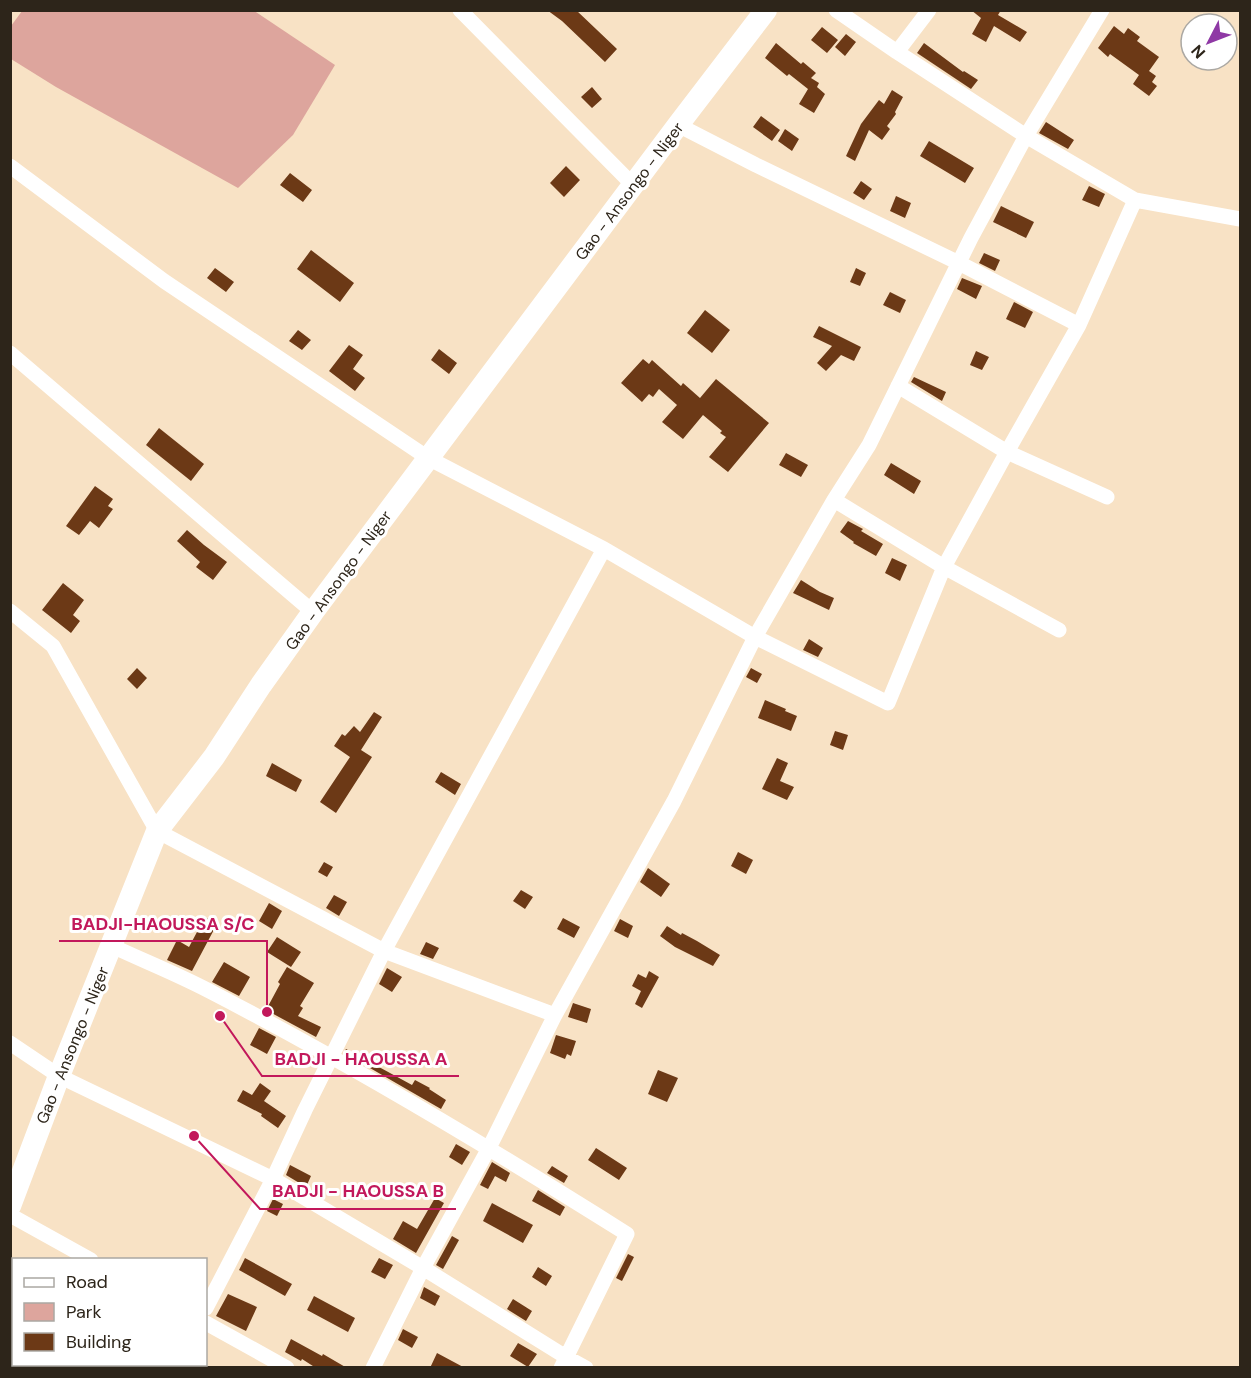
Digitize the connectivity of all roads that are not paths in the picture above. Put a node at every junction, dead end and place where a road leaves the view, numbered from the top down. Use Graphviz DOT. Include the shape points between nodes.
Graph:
graph roads {
  1 [pos="460,10"];
  2 [pos="766,10"];
  3 [pos="836,10"];
  4 [pos="929,10"];
  5 [pos="1102,10"];
  6 [pos="897,52"];
  7 [pos="678,125"];
  8 [pos="1026,136"];
  9 [pos="10,166"];
  10 [pos="633,185"];
  11 [pos="1135,200"];
  12 [pos="1240,219"];
  13 [pos="958,263"];
  14 [pos="1078,325"];
  15 [pos="10,353"];
  16 [pos="898,386"];
  17 [pos="1007,452"];
  18 [pos="428,458"];
  19 [pos="1107,497"];
  20 [pos="834,500"];
  21 [pos="604,549"];
  22 [pos="944,567"];
  23 [pos="10,610"];
  24 [pos="314,612"];
  25 [pos="1059,630"];
  26 [pos="755,638"];
  27 [pos="157,831"];
  28 [pos="112,946"];
  29 [pos="384,951"];
  30 [pos="555,1015"];
  31 [pos="10,1043"];
  32 [pos="331,1056"];
  33 [pos="59,1076"];
  34 [pos="489,1148"];
  35 [pos="273,1179"];
  36 [pos="10,1206"];
  37 [pos="10,1215"];
  38 [pos="87,1258"];
  39 [pos="423,1268"];
  40 [pos="207,1306"];
  41 [pos="207,1324"];
  42 [pos="563,1362"];
  43 [pos="287,1368"];
  44 [pos="373,1368"];
  45 [pos="586,1368"];
  1 -- 10 [label="street"];
  2 -- 7 [label="main road, Gao - Ansongo - Niger"];
  3 -- 6 [label="street"];
  4 -- 6 [label="street"];
  5 -- 8 [label="street"];
  6 -- 8 [label="street"];
  7 -- 10 [label="main road, Gao - Ansongo - Niger"];
  7 -- 13 [label="street"];
  8 -- 11 [label="street"];
  8 -- 13 [label="street"];
  9 -- 18 [label="street" via="164,281"];
  10 -- 18 [label="main road, Gao - Ansongo - Niger"];
  11 -- 12 [label="street"];
  11 -- 14 [label="street"];
  13 -- 14 [label="street"];
  13 -- 16 [label="street"];
  14 -- 17 [label="street"];
  15 -- 24 [label="street"];
  16 -- 17 [label="street"];
  16 -- 20 [label="street" via="869,445"];
  17 -- 19 [label="street"];
  17 -- 22 [label="street"];
  18 -- 21 [label="street"];
  18 -- 24 [label="main road, Gao - Ansongo - Niger"];
  20 -- 22 [label="street"];
  20 -- 26 [label="street"];
  21 -- 26 [label="street"];
  21 -- 29 [label="street"];
  22 -- 25 [label="street"];
  22 -- 26 [label="street" via="888,703"];
  23 -- 27 [label="street" via="53,646"];
  24 -- 27 [label="main road, Gao - Ansongo - Niger" via="214,757"];
  26 -- 30 [label="street" via="674,801"];
  27 -- 28 [label="main road, Gao - Ansongo - Niger"];
  27 -- 29 [label="street"];
  28 -- 32 [label="street" via="213,993"];
  28 -- 33 [label="main road, Gao - Ansongo - Niger"];
  29 -- 30 [label="street"];
  29 -- 32 [label="street"];
  30 -- 34 [label="street"];
  31 -- 33 [label="street"];
  32 -- 34 [label="street"];
  32 -- 35 [label="street"];
  33 -- 35 [label="street"];
  33 -- 36 [label="main road, Gao - Ansongo - Niger"];
  34 -- 39 [label="street"];
  34 -- 42 [label="street" via="627,1234"];
  35 -- 39 [label="street"];
  35 -- 40 [label="street"];
  37 -- 38 [label="street"];
  39 -- 42 [label="street"];
  39 -- 44 [label="street"];
  41 -- 43 [label="street"];
  42 -- 45 [label="street"];
}
